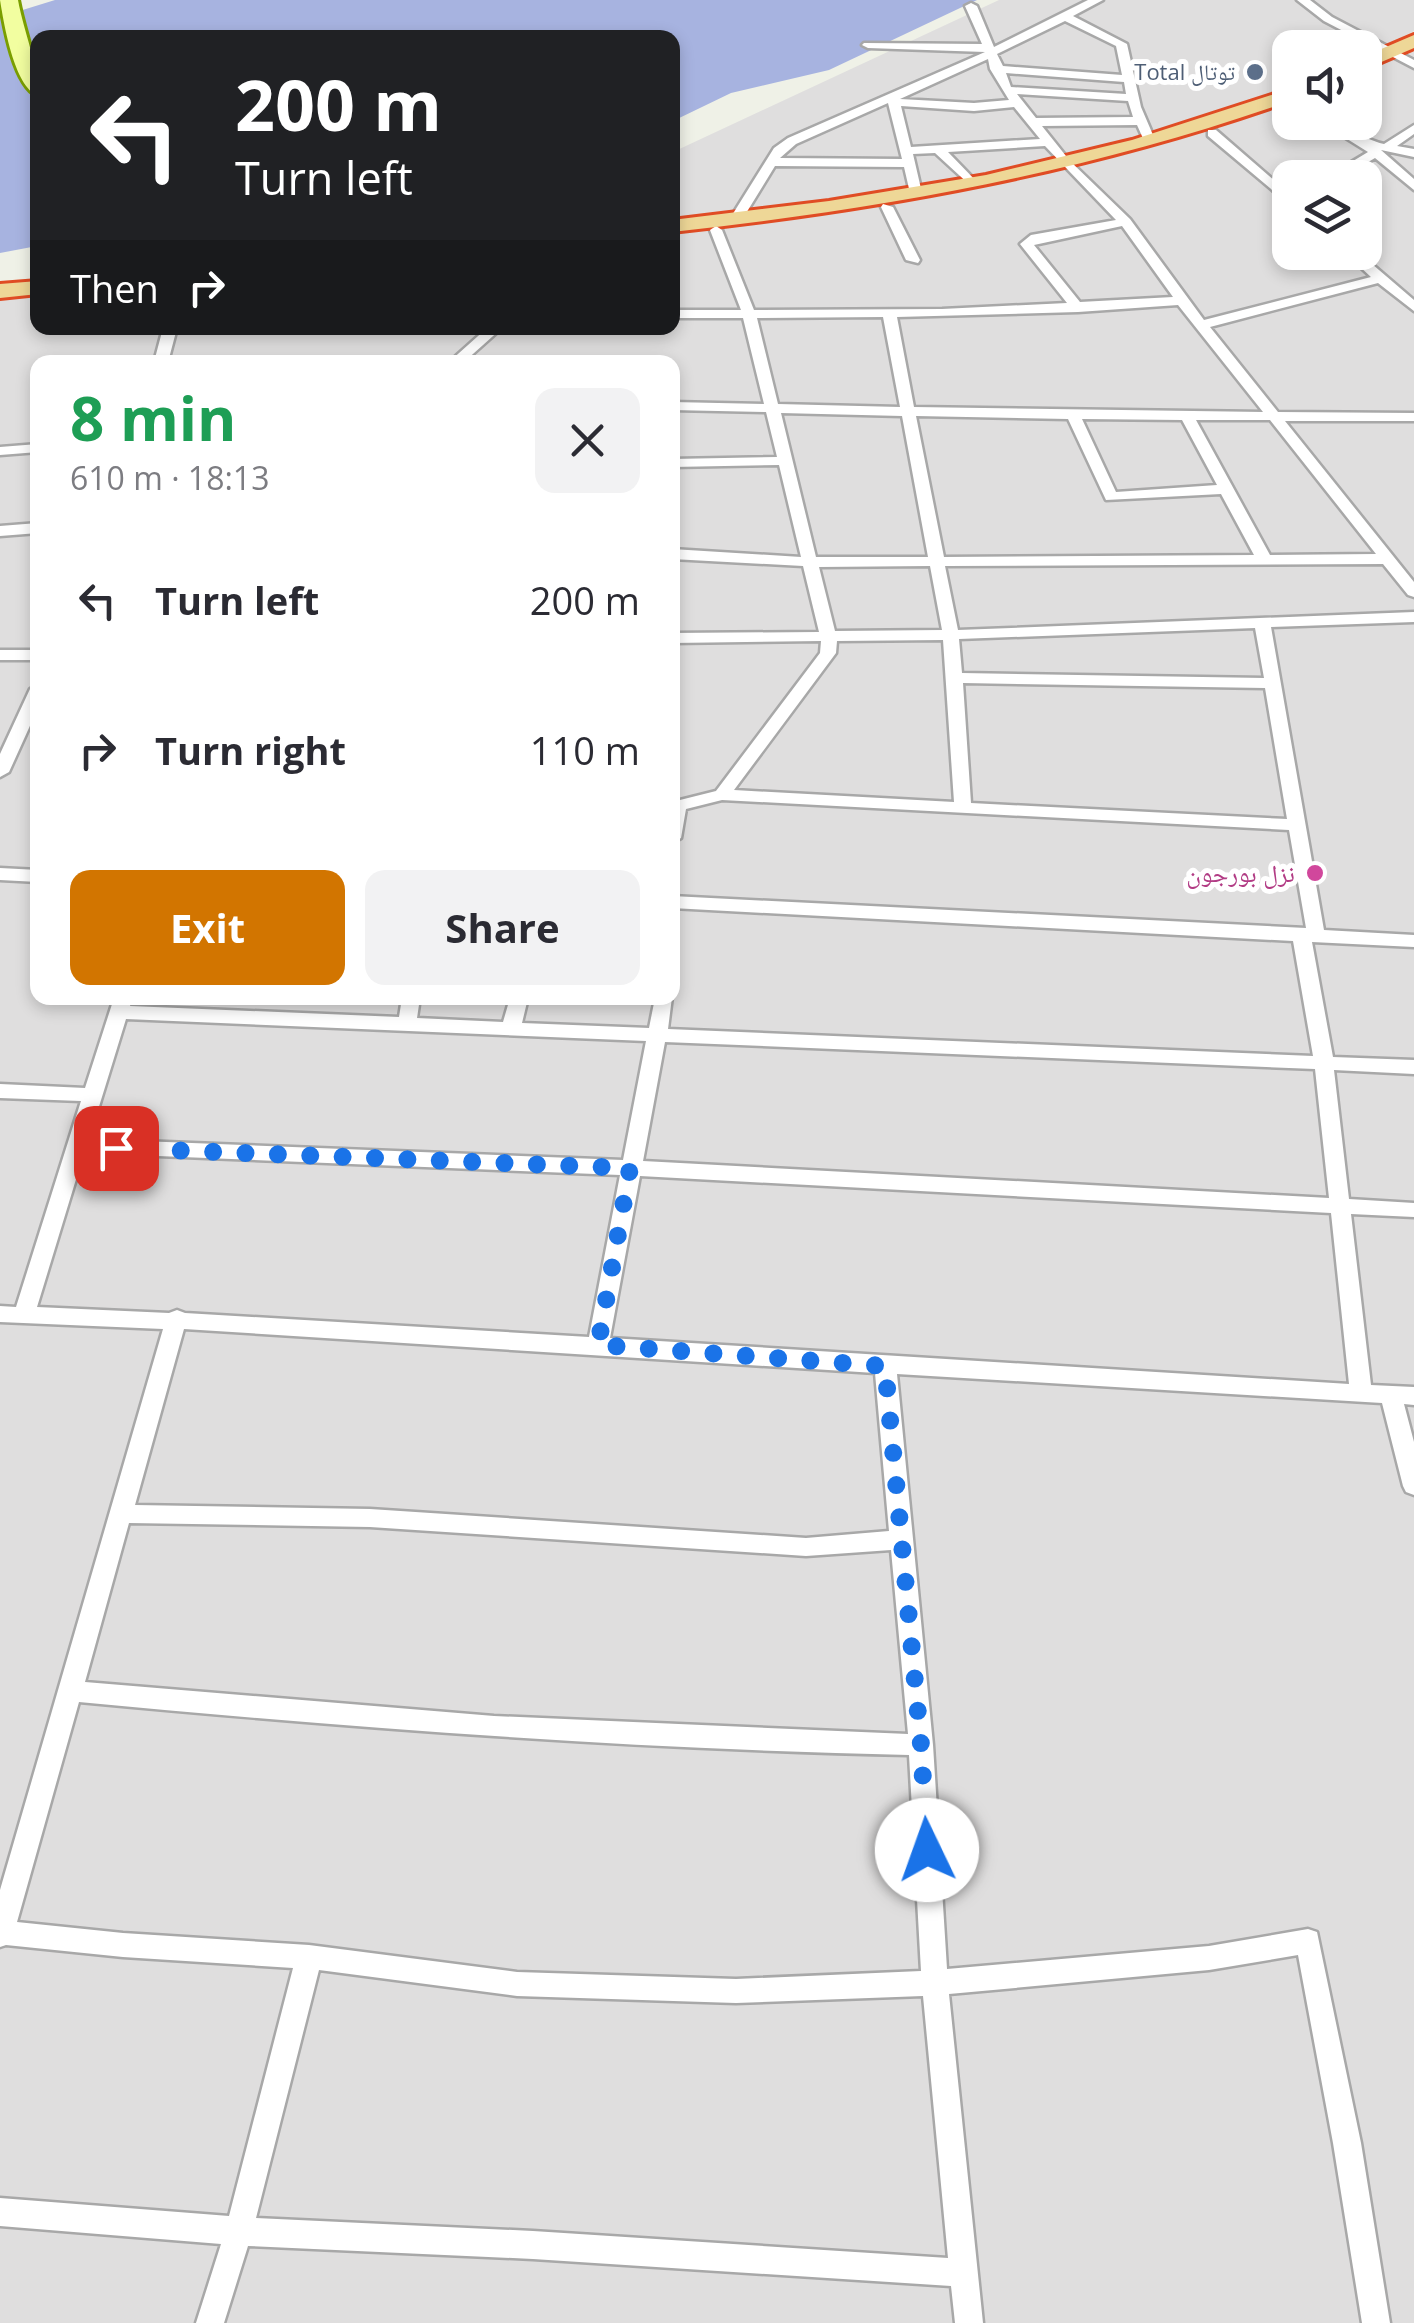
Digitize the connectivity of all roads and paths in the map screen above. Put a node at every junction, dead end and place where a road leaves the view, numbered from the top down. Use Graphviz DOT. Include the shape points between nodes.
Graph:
graph roads {
  1 [pos="9,0"];
  2 [pos="23,0"];
  3 [pos="1097,0"];
  4 [pos="1303,0"];
  5 [pos="970,6"];
  6 [pos="1064,16"];
  7 [pos="1020,38"];
  8 [pos="30,41"];
  9 [pos="1414,41"];
  10 [pos="868,45"];
  11 [pos="1040,49"];
  12 [pos="990,50"];
  13 [pos="1404,57"];
  14 [pos="996,69"];
  15 [pos="30,73"];
  16 [pos="1128,79"];
  17 [pos="1007,90"];
  18 [pos="1132,98"];
  19 [pos="893,99"];
  20 [pos="1272,102"];
  21 [pos="1017,103"];
  22 [pos="1272,112"];
  23 [pos="1140,121"];
  24 [pos="1032,122"];
  25 [pos="1414,129"];
  26 [pos="1212,132"];
  27 [pos="1360,140"];
  28 [pos="1047,142"];
  29 [pos="1150,142"];
  30 [pos="1375,148"];
  31 [pos="938,150"];
  32 [pos="1414,153"];
  33 [pos="906,157"];
  34 [pos="1357,160"];
  35 [pos="772,162"];
  36 [pos="1069,168"];
  37 [pos="972,183"];
  38 [pos="1272,184"];
  39 [pos="1414,186"];
  40 [pos="916,194"];
  41 [pos="887,207"];
  42 [pos="1125,222"];
  43 [pos="725,225"];
  44 [pos="680,226"];
  45 [pos="680,233"];
  46 [pos="913,260"];
  47 [pos="1371,270"];
  48 [pos="1380,278"];
  49 [pos="30,288"];
  50 [pos="0,291"];
  51 [pos="30,296"];
  52 [pos="0,299"];
  53 [pos="1182,300"];
  54 [pos="1414,307"];
  55 [pos="1078,308"];
  56 [pos="888,312"];
  57 [pos="749,313"];
  58 [pos="680,314"];
  59 [pos="1202,325"];
  60 [pos="487,335"];
  61 [pos="464,355"];
  62 [pos="680,406"];
  63 [pos="774,407"];
  64 [pos="906,410"];
  65 [pos="1073,415"];
  66 [pos="1186,415"];
  67 [pos="1274,415"];
  68 [pos="1414,416"];
  69 [pos="30,449"];
  70 [pos="0,451"];
  71 [pos="785,462"];
  72 [pos="680,463"];
  73 [pos="1228,489"];
  74 [pos="30,529"];
  75 [pos="0,531"];
  76 [pos="680,554"];
  77 [pos="936,559"];
  78 [pos="1264,559"];
  79 [pos="1388,560"];
  80 [pos="809,562"];
  81 [pos="1414,592"];
  82 [pos="1414,617"];
  83 [pos="1262,622"];
  84 [pos="952,635"];
  85 [pos="828,636"];
  86 [pos="680,638"];
  87 [pos="0,655"];
  88 [pos="30,655"];
  89 [pos="954,678"];
  90 [pos="1274,683"];
  91 [pos="30,706"];
  92 [pos="0,772"];
  93 [pos="722,796"];
  94 [pos="680,804"];
  95 [pos="963,808"];
  96 [pos="1298,825"];
  97 [pos="0,874"];
  98 [pos="30,876"];
  99 [pos="680,902"];
  100 [pos="1309,934"];
  101 [pos="1414,941"];
  102 [pos="120,1005"];
  103 [pos="282,1005"];
  104 [pos="410,1005"];
  105 [pos="517,1005"];
  106 [pos="662,1005"];
  107 [pos="277,1018"];
  108 [pos="407,1024"];
  109 [pos="511,1029"];
  110 [pos="656,1035"];
  111 [pos="1324,1063"];
  112 [pos="1414,1068"];
  113 [pos="0,1091"];
  114 [pos="92,1095"];
  115 [pos="76,1146"];
  116 [pos="630,1168"];
  117 [pos="1342,1207"];
  118 [pos="1414,1210"];
  119 [pos="0,1314"];
  120 [pos="24,1314"];
  121 [pos="177,1318"];
  122 [pos="598,1345"];
  123 [pos="885,1366"];
  124 [pos="1361,1394"];
  125 [pos="1403,1396"];
  126 [pos="1414,1486"];
  127 [pos="120,1514"];
  128 [pos="902,1540"];
  129 [pos="69,1691"];
  130 [pos="921,1745"];
  131 [pos="0,1933"];
  132 [pos="309,1957"];
  133 [pos="935,1983"];
  134 [pos="0,2212"];
  135 [pos="238,2230"];
  136 [pos="965,2274"];
  137 [pos="210,2323"];
  138 [pos="969,2323"];
  139 [pos="1376,2323"];
  1 -- 15 [label="main road" via="16,44"];
  2 -- 8 [label="main road"];
  3 -- 6 [label="street"];
  4 -- 13 [label="street"];
  5 -- 12 [label="street"];
  6 -- 7 [label="street"];
  6 -- 16 [label="street" via="1121,44"];
  7 -- 11 [label="street"];
  7 -- 12 [label="street"];
  9 -- 13 [label="highway"];
  10 -- 12 [label="street"];
  12 -- 14 [label="street"];
  12 -- 19 [label="street"];
  14 -- 16 [label="street"];
  14 -- 17 [label="street"];
  16 -- 18 [label="street"];
  17 -- 18 [label="street"];
  17 -- 21 [label="street"];
  18 -- 23 [label="street"];
  19 -- 21 [label="street" via="964,107"];
  19 -- 33 [label="street"];
  19 -- 35 [label="street" via="792,141"];
  20 -- 29 [label="highway"];
  21 -- 24 [label="street"];
  22 -- 26 [label="highway"];
  23 -- 24 [label="street"];
  23 -- 29 [label="street"];
  24 -- 28 [label="street"];
  25 -- 30 [label="street"];
  26 -- 36 [label="highway"];
  26 -- 38 [label="street"];
  27 -- 30 [label="street"];
  28 -- 31 [label="street"];
  28 -- 36 [label="street"];
  29 -- 36 [label="highway"];
  30 -- 32 [label="street"];
  30 -- 34 [label="street"];
  30 -- 39 [label="street"];
  31 -- 33 [label="street"];
  31 -- 37 [label="street"];
  33 -- 35 [label="street"];
  33 -- 40 [label="street"];
  35 -- 43 [label="street"];
  36 -- 37 [label="highway"];
  36 -- 41 [label="highway"];
  36 -- 42 [label="street"];
  37 -- 40 [label="highway"];
  40 -- 43 [label="highway"];
  41 -- 43 [label="highway"];
  41 -- 46 [label="street"];
  42 -- 53 [label="street"];
  42 -- 55 [label="street" via="1026,244"];
  43 -- 44 [label="highway"];
  43 -- 45 [label="highway"];
  43 -- 57 [label="street"];
  47 -- 48 [label="street"];
  48 -- 54 [label="street"];
  48 -- 59 [label="street"];
  49 -- 50 [label="highway"];
  51 -- 52 [label="highway"];
  53 -- 55 [label="street"];
  53 -- 59 [label="street"];
  55 -- 56 [label="street"];
  56 -- 57 [label="street"];
  56 -- 64 [label="street"];
  57 -- 58 [label="street"];
  57 -- 63 [label="street"];
  59 -- 67 [label="street"];
  60 -- 61 [label="street"];
  62 -- 63 [label="street"];
  63 -- 64 [label="street"];
  63 -- 71 [label="street"];
  64 -- 65 [label="street"];
  64 -- 77 [label="street"];
  65 -- 66 [label="street"];
  65 -- 73 [label="street" via="1112,497"];
  66 -- 67 [label="street"];
  66 -- 73 [label="street"];
  67 -- 68 [label="street"];
  67 -- 79 [label="street"];
  69 -- 70 [label="street"];
  71 -- 72 [label="street"];
  71 -- 80 [label="street"];
  73 -- 78 [label="street"];
  74 -- 75 [label="street"];
  76 -- 80 [label="street"];
  77 -- 78 [label="street"];
  77 -- 80 [label="street"];
  77 -- 84 [label="street"];
  78 -- 79 [label="street"];
  79 -- 81 [label="street"];
  80 -- 85 [label="street"];
  82 -- 83 [label="street"];
  83 -- 84 [label="street"];
  83 -- 90 [label="street"];
  84 -- 85 [label="street"];
  84 -- 89 [label="street"];
  85 -- 86 [label="street"];
  85 -- 93 [label="street" via="828,653"];
  87 -- 88 [label="street"];
  89 -- 90 [label="street"];
  89 -- 95 [label="street"];
  90 -- 96 [label="street"];
  91 -- 92 [label="street"];
  93 -- 94 [label="street"];
  93 -- 95 [label="street"];
  95 -- 96 [label="street"];
  96 -- 100 [label="street"];
  97 -- 98 [label="street"];
  99 -- 100 [label="street"];
  100 -- 101 [label="street"];
  100 -- 111 [label="street"];
  102 -- 107 [label="street"];
  102 -- 114 [label="street"];
  103 -- 107 [label="street"];
  104 -- 108 [label="street"];
  105 -- 109 [label="street"];
  106 -- 110 [label="street"];
  107 -- 108 [label="street"];
  108 -- 109 [label="street"];
  109 -- 110 [label="street"];
  110 -- 111 [label="street"];
  110 -- 116 [label="street"];
  111 -- 112 [label="street"];
  111 -- 117 [label="street"];
  113 -- 114 [label="street"];
  114 -- 115 [label="street"];
  115 -- 116 [label="street"];
  115 -- 120 [label="street"];
  116 -- 117 [label="street"];
  116 -- 122 [label="street"];
  117 -- 118 [label="street"];
  117 -- 124 [label="street"];
  119 -- 120 [label="street"];
  120 -- 121 [label="street"];
  121 -- 122 [label="street"];
  121 -- 127 [label="street"];
  122 -- 123 [label="street"];
  123 -- 124 [label="street"];
  123 -- 128 [label="street"];
  124 -- 125 [label="street"];
  125 -- 126 [label="street"];
  127 -- 128 [label="street" via="370,1518 806,1547"];
  127 -- 129 [label="street"];
  128 -- 130 [label="street"];
  129 -- 130 [label="street" via="612,1734"];
  129 -- 131 [label="street"];
  130 -- 133 [label="street"];
  131 -- 132 [label="street"];
  132 -- 133 [label="street" via="518,1984 736,1992"];
  132 -- 135 [label="street"];
  133 -- 136 [label="street"];
  133 -- 139 [label="street" via="1208,1958 1308,1941"];
  134 -- 135 [label="street"];
  135 -- 136 [label="street"];
  135 -- 137 [label="street"];
  136 -- 138 [label="street"];
}
